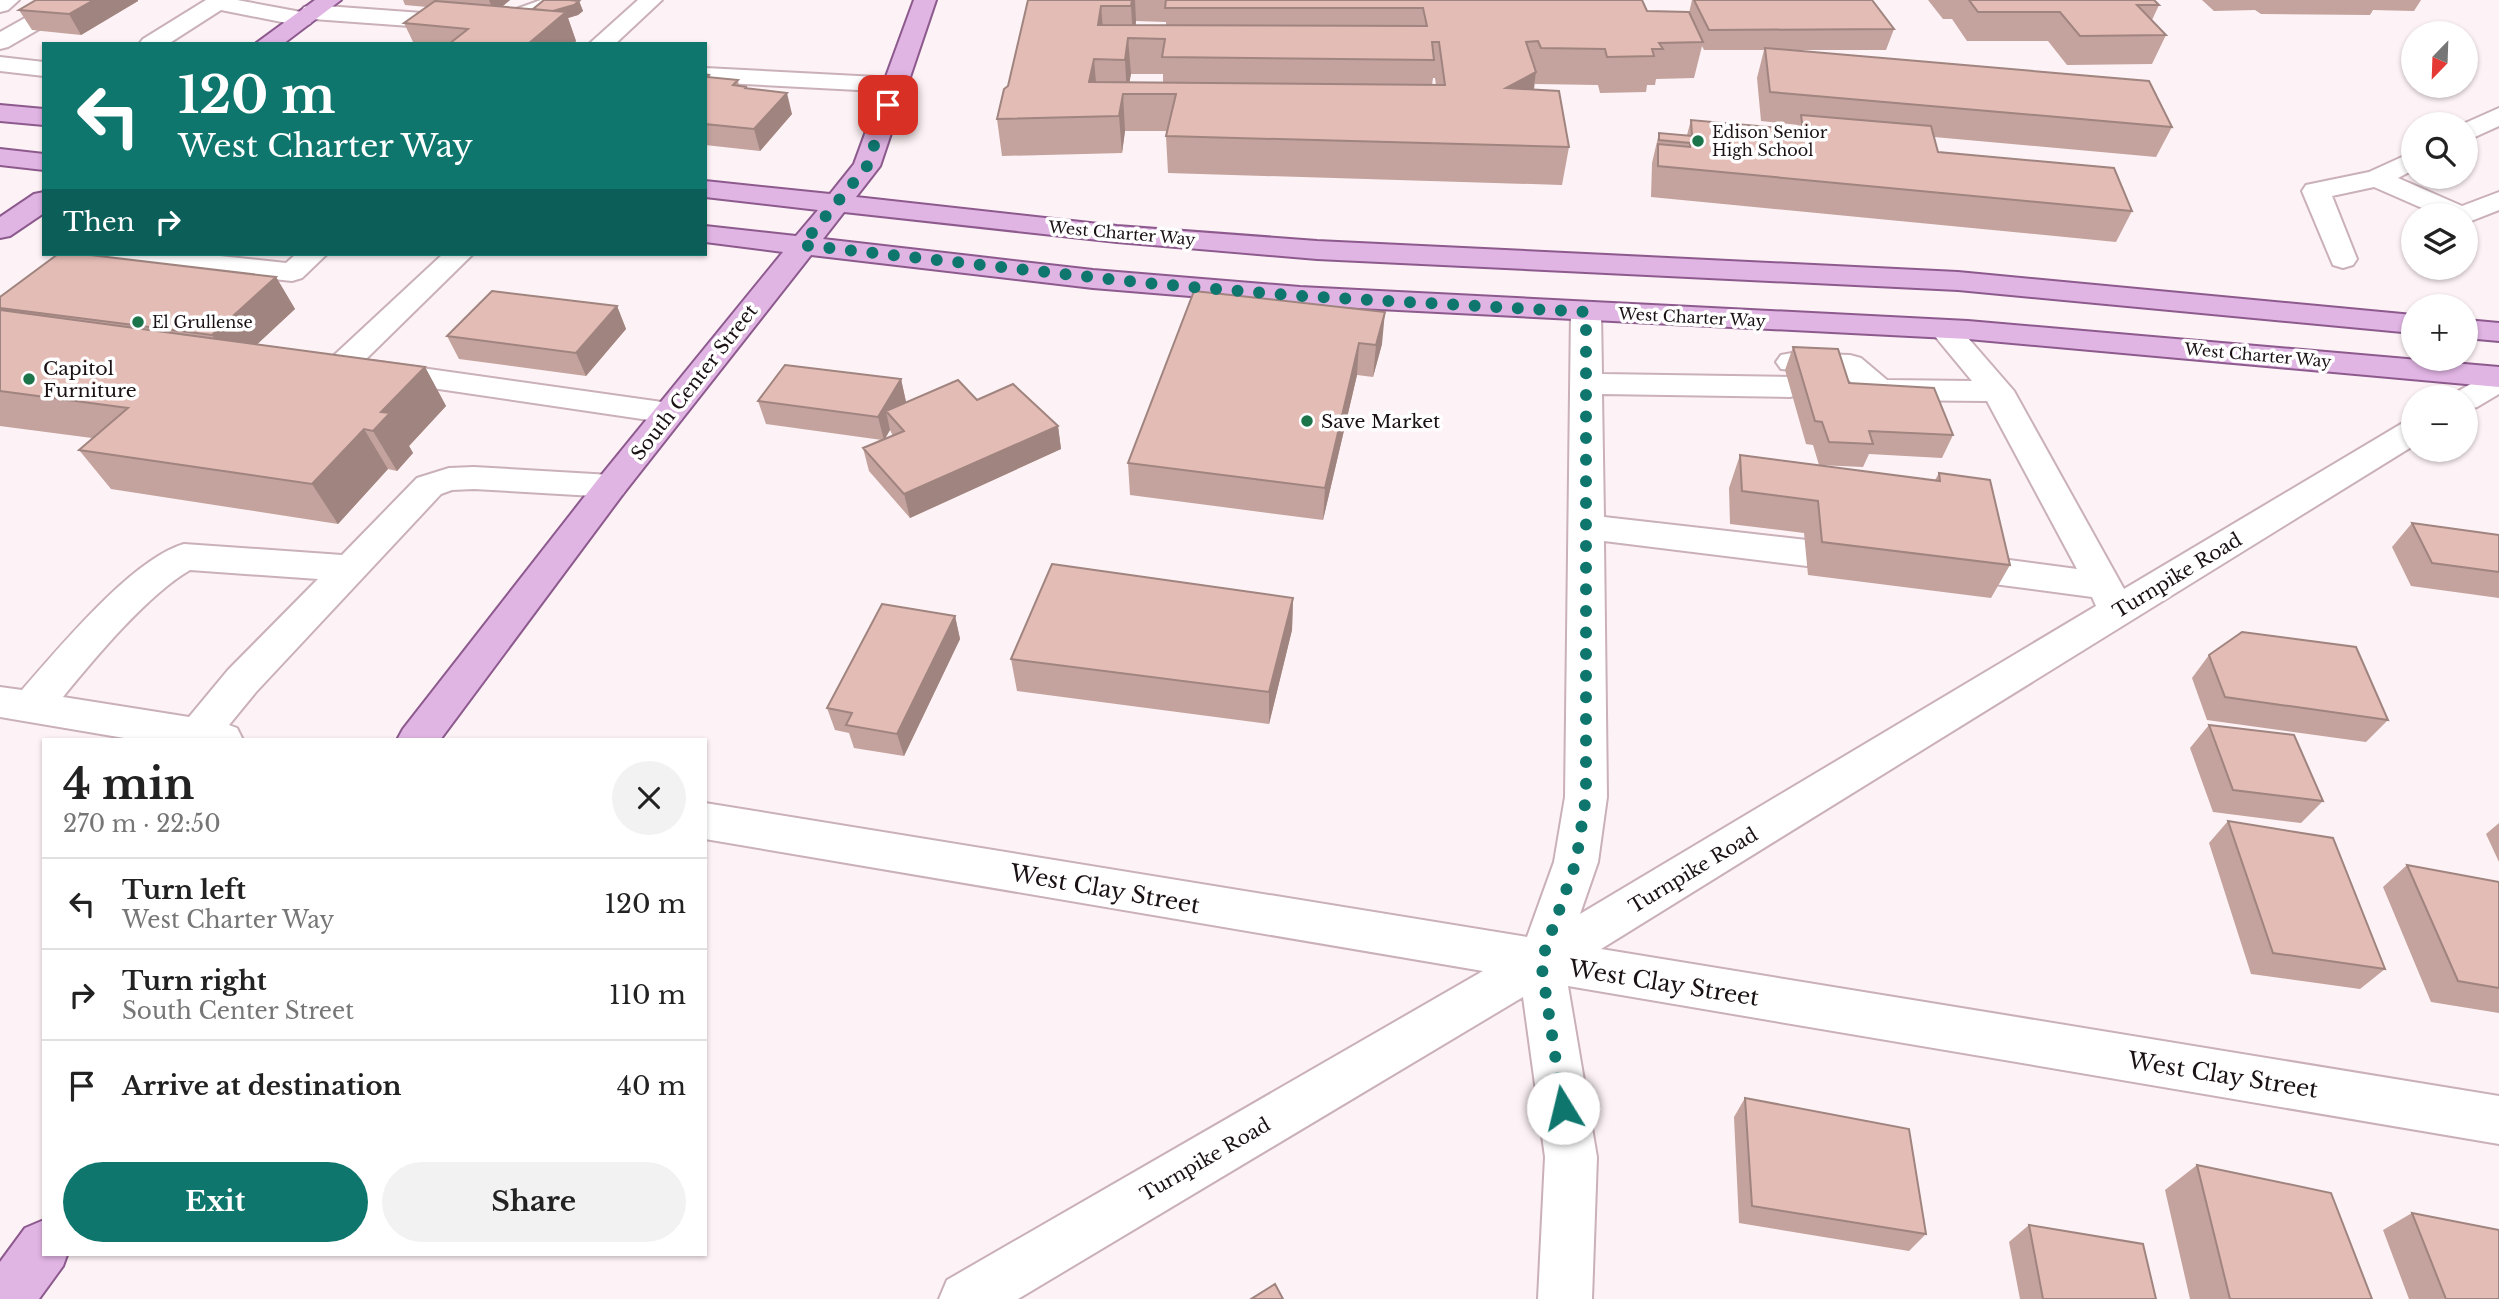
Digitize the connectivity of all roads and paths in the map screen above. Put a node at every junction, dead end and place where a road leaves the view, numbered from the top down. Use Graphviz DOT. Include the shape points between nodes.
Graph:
graph roads {
  1 [pos="9,0"];
  2 [pos="73,0"];
  3 [pos="186,0"];
  4 [pos="562,0"];
  5 [pos="651,0"];
  6 [pos="925,0"];
  7 [pos="217,4"];
  8 [pos="0,5"];
  9 [pos="315,11"];
  10 [pos="0,42"];
  11 [pos="154,42"];
  12 [pos="270,42"];
  13 [pos="603,42"];
  14 [pos="0,64"];
  15 [pos="42,69"];
  16 [pos="707,75"];
  17 [pos="895,85"];
  18 [pos="0,113"];
  19 [pos="42,117"];
  20 [pos="2499,117"];
  21 [pos="2478,127"];
  22 [pos="0,157"];
  23 [pos="42,162"];
  24 [pos="2401,165"];
  25 [pos="2377,178"];
  26 [pos="707,189"];
  27 [pos="2499,200"];
  28 [pos="42,201"];
  29 [pos="837,203"];
  30 [pos="2434,203"];
  31 [pos="2478,209"];
  32 [pos="0,230"];
  33 [pos="707,234"];
  34 [pos="802,245"];
  35 [pos="127,256"];
  36 [pos="140,256"];
  37 [pos="311,256"];
  38 [pos="457,256"];
  39 [pos="2343,259"];
  40 [pos="1586,312"];
  41 [pos="0,320"];
  42 [pos="2401,323"];
  43 [pos="1944,328"];
  44 [pos="2478,330"];
  45 [pos="2499,332"];
  46 [pos="2499,379"];
  47 [pos="1586,384"];
  48 [pos="1755,387"];
  49 [pos="1790,387"];
  50 [pos="1834,389"];
  51 [pos="1880,390"];
  52 [pos="1998,391"];
  53 [pos="2478,392"];
  54 [pos="669,414"];
  55 [pos="2401,437"];
  56 [pos="611,486"];
  57 [pos="1586,527"];
  58 [pos="1807,553"];
  59 [pos="349,568"];
  60 [pos="1986,570"];
  61 [pos="2110,598"];
  62 [pos="15,704"];
  63 [pos="214,738"];
  64 [pos="419,738"];
  65 [pos="707,821"];
  66 [pos="1541,962"];
  67 [pos="2499,1120"];
  68 [pos="42,1250"];
  69 [pos="6,1299"];
  70 [pos="966,1299"];
  71 [pos="1565,1299"];
  1 -- 8 [label="street"];
  2 -- 10 [label="street"];
  3 -- 7 [label="street"];
  4 -- 9 [label="street" via="493,25"];
  5 -- 13 [label="street"];
  6 -- 17 [label="main road, South Center Street"];
  7 -- 9 [label="street"];
  7 -- 11 [label="street"];
  9 -- 12 [label="main road"];
  14 -- 15 [label="street"];
  16 -- 17 [label="street"];
  17 -- 29 [label="main road, South Center Street" via="867,166"];
  18 -- 19 [label="main road"];
  20 -- 21 [label="street"];
  22 -- 23 [label="main road"];
  24 -- 25 [label="street"];
  25 -- 30 [label="street"];
  25 -- 39 [label="street" via="2316,191"];
  26 -- 29 [label="main road, West Charter Way"];
  27 -- 31 [label="street"];
  28 -- 32 [label="main road"];
  29 -- 34 [label="main road, South Center Street"];
  29 -- 42 [label="main road, West Charter Way" via="1117,234 1317,250 1958,281"];
  33 -- 34 [label="main road, West Charter Way"];
  34 -- 40 [label="main road, West Charter Way" via="1135,282"];
  34 -- 54 [label="main road, South Center Street"];
  35 -- 41 [label="street" via="92,270 19,323"];
  36 -- 37 [label="street" via="292,272"];
  38 -- 54 [label="street" via="341,366"];
  40 -- 43 [label="main road, West Charter Way"];
  40 -- 47 [label="street"];
  43 -- 46 [label="main road, West Charter Way"];
  43 -- 52 [label="street"];
  44 -- 45 [label="main road"];
  46 -- 53 [label="street"];
  47 -- 48 [label="street"];
  47 -- 57 [label="street"];
  48 -- 49 [label="street"];
  48 -- 51 [label="street" via="1779,362 1850,365"];
  50 -- 51 [label="street"];
  51 -- 52 [label="street"];
  52 -- 61 [label="street"];
  54 -- 56 [label="main road, South Center Street"];
  55 -- 61 [label="street, Turnpike Road"];
  56 -- 59 [label="street" via="449,479 429,486"];
  56 -- 64 [label="main road, South Center Street"];
  57 -- 58 [label="street"];
  57 -- 66 [label="street" via="1586,797 1576,862"];
  59 -- 62 [label="street" via="184,557 159,571 76,654"];
  59 -- 63 [label="street" via="242,681"];
  60 -- 61 [label="street"];
  61 -- 66 [label="street, Turnpike Road"];
  62 -- 63 [label="street"];
  65 -- 66 [label="street, West Clay Street"];
  66 -- 67 [label="street, West Clay Street"];
  66 -- 70 [label="street, Turnpike Road"];
  66 -- 71 [label="street" via="1571,1157"];
  68 -- 69 [label="main road"];
}
